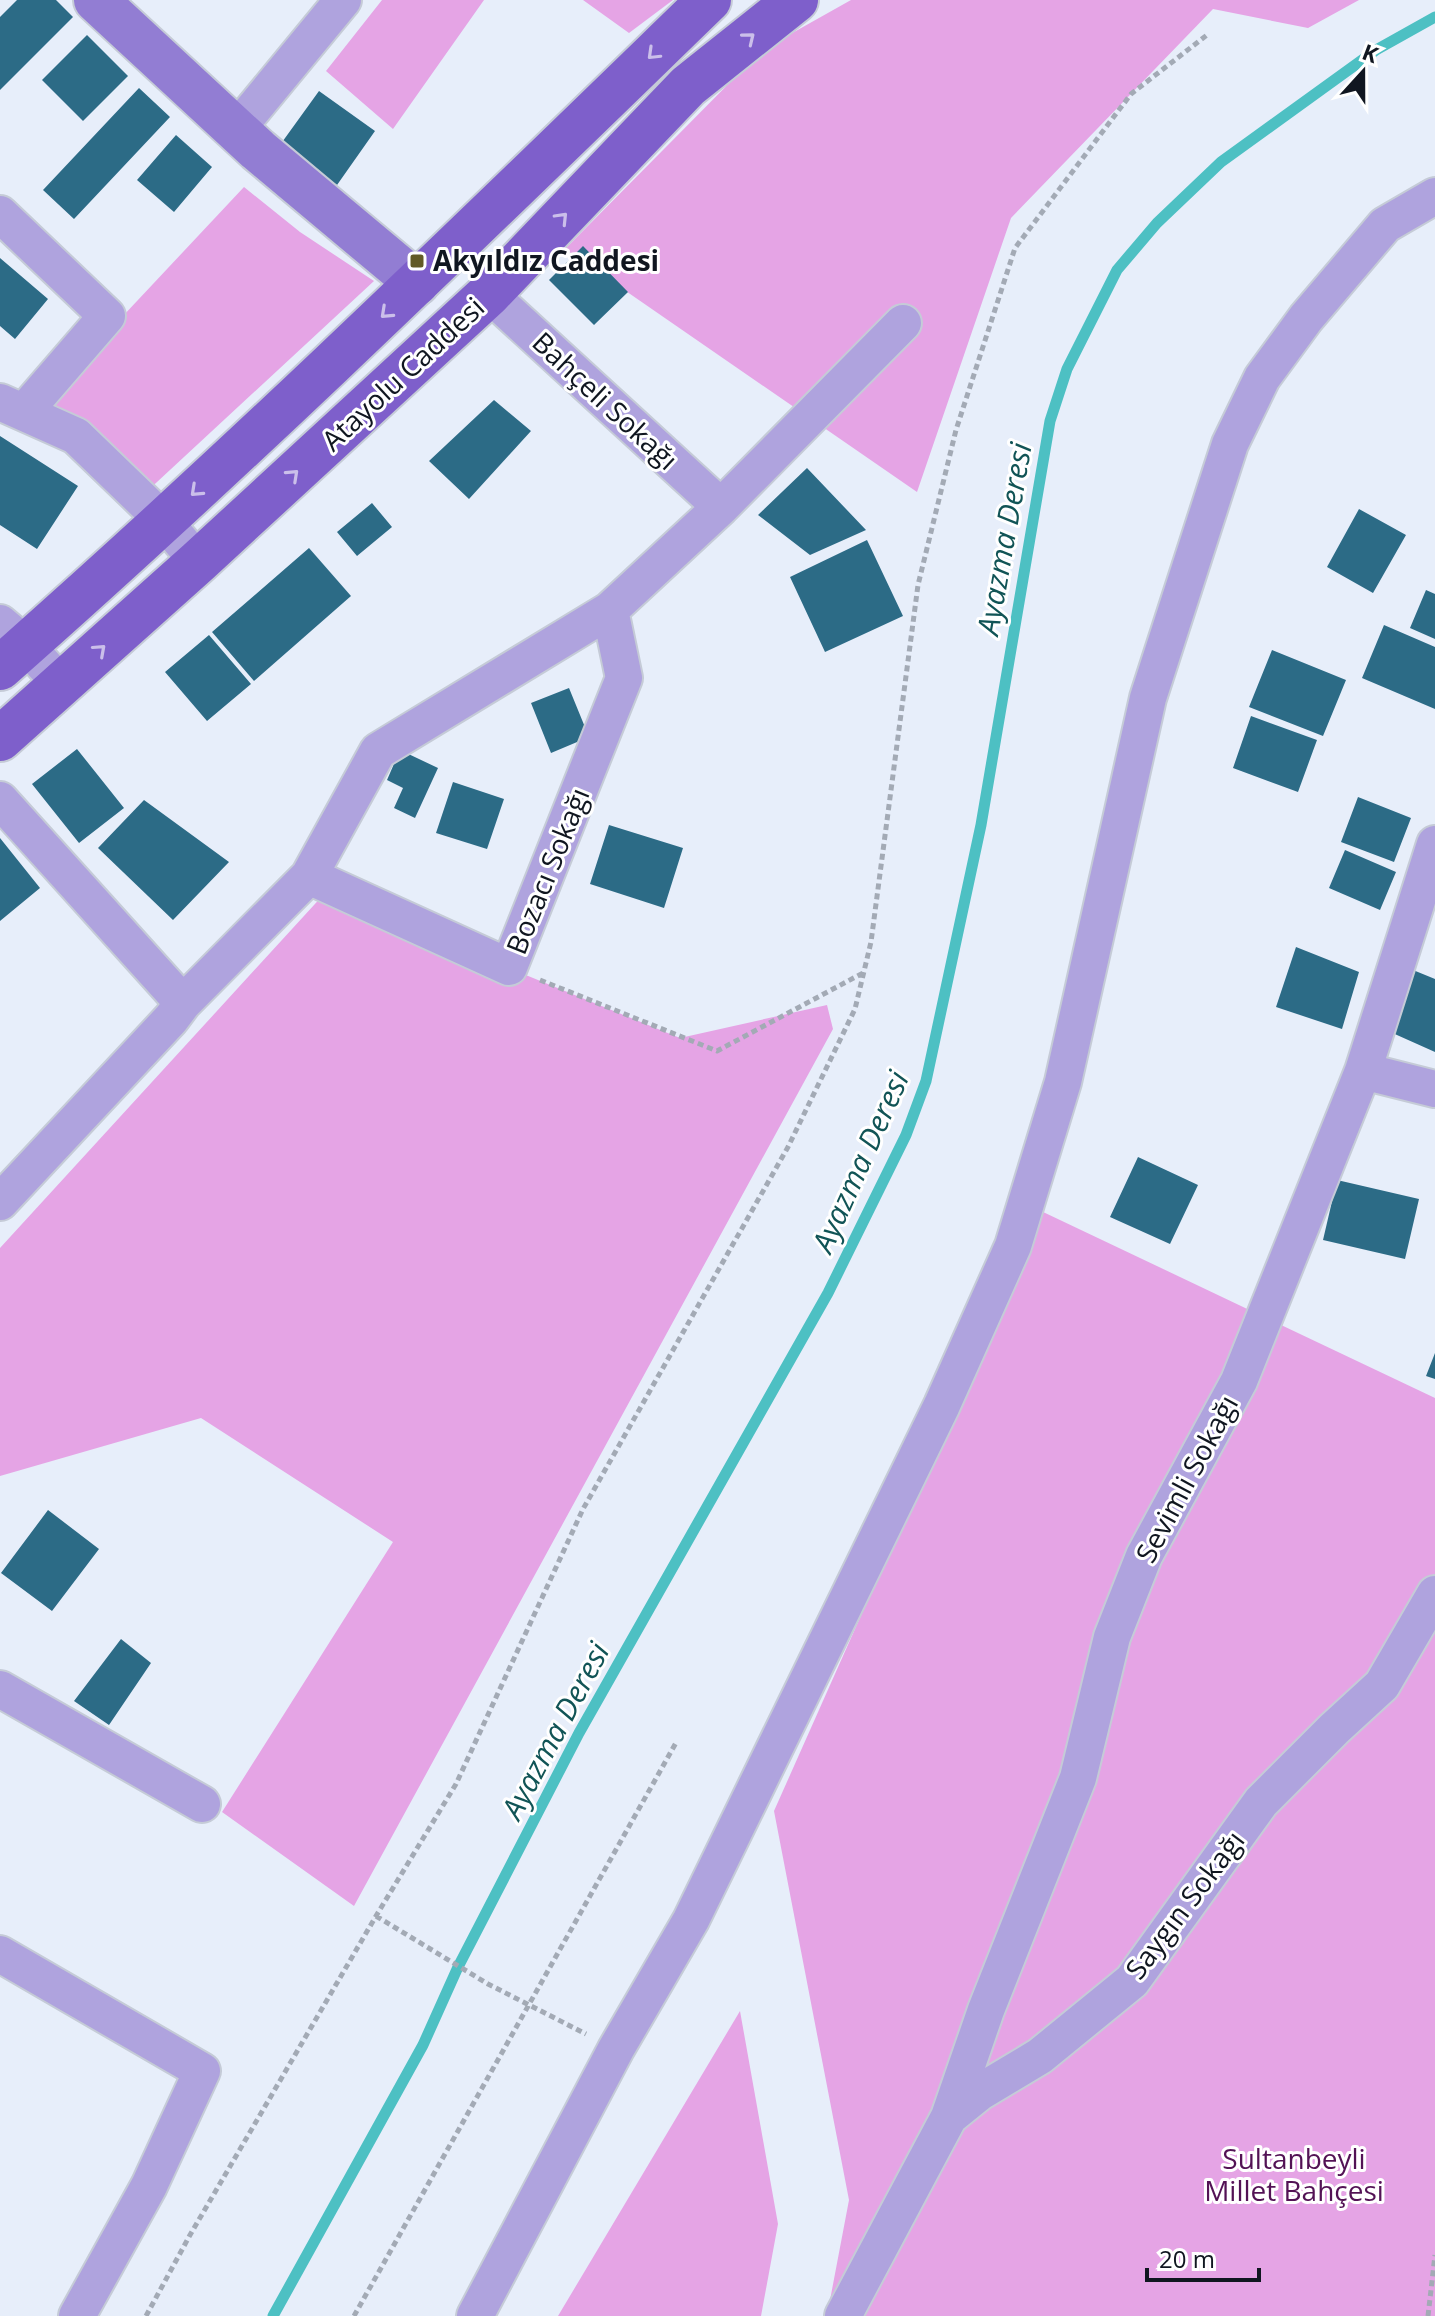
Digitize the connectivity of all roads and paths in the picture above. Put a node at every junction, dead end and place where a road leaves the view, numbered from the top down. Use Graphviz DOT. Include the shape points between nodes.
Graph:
graph roads {
  1 [pos="96,0"];
  2 [pos="343,0"];
  3 [pos="709,0"];
  4 [pos="796,0"];
  5 [pos="1207,35"];
  6 [pos="236,130"];
  7 [pos="1435,196"];
  8 [pos="0,214"];
  9 [pos="417,283"];
  10 [pos="489,294"];
  11 [pos="903,323"];
  12 [pos="12,407"];
  13 [pos="721,507"];
  14 [pos="164,521"];
  15 [pos="198,562"];
  16 [pos="610,610"];
  17 [pos="9,645"];
  18 [pos="61,684"];
  19 [pos="0,739"];
  20 [pos="0,800"];
  21 [pos="1435,844"];
  22 [pos="309,876"];
  23 [pos="509,967"];
  24 [pos="863,973"];
  25 [pos="183,1003"];
  26 [pos="1363,1071"];
  27 [pos="1435,1089"];
  28 [pos="0,1202"];
  29 [pos="1435,1594"];
  30 [pos="0,1689"];
  31 [pos="677,1741"];
  32 [pos="202,1804"];
  33 [pos="376,1916"];
  34 [pos="0,1954"];
  35 [pos="529,2006"];
  36 [pos="616,2049"];
  37 [pos="949,2117"];
  38 [pos="1435,2255"];
  39 [pos="77,2316"];
  40 [pos="146,2316"];
  41 [pos="354,2316"];
  42 [pos="475,2316"];
  43 [pos="843,2316"];
  44 [pos="1428,2316"];
  1 -- 6 [label="street"];
  2 -- 6 [label="street"];
  3 -- 9 [label="main road, Atayolu Caddesi, one-way"];
  10 -- 4 [label="main road, Atayolu Caddesi, one-way" via="688,86"];
  5 -- 24 [label="path" via="1131,94 1015,248 956,430 918,585"];
  6 -- 9 [label="street"];
  7 -- 36 [label="street" via="1385,225 1306,318 1262,378 1230,444 1148,698 1063,1082 1013,1246 942,1405 691,1920"];
  8 -- 12 [label="street" via="107,316"];
  9 -- 14 [label="main road, Atayolu Caddesi, one-way"];
  10 -- 13 [label="street, Bahçeli Sokağı"];
  15 -- 10 [label="main road, Atayolu Caddesi, one-way"];
  11 -- 13 [label="street"];
  12 -- 14 [label="street" via="76,436"];
  13 -- 16 [label="street"];
  14 -- 15 [label="street"];
  14 -- 17 [label="main road, Atayolu Caddesi"];
  18 -- 15 [label="main road, Atayolu Caddesi, one-way"];
  16 -- 22 [label="street" via="378,751"];
  16 -- 23 [label="street, Bozacı Sokağı" via="624,678"];
  17 -- 18 [label="street"];
  18 -- 19 [label="main road, Atayolu Caddesi"];
  20 -- 25 [label="street"];
  21 -- 26 [label="street, Sevimli Sokağı"];
  22 -- 23 [label="street, Bozacı Sokağı"];
  22 -- 25 [label="street"];
  23 -- 24 [label="path" via="717,1051"];
  24 -- 33 [label="path" via="855,1009 788,1147 583,1509 456,1784"];
  25 -- 28 [label="street"];
  26 -- 27 [label="street"];
  26 -- 37 [label="street, Sevimli Sokağı" via="1239,1381 1144,1556 1112,1637 1078,1778"];
  29 -- 37 [label="street, Saygın Sokağı" via="1382,1685 1261,1802 1132,1981 1040,2056"];
  30 -- 32 [label="street"];
  31 -- 35 [label="path"];
  33 -- 35 [label="path"];
  33 -- 40 [label="path"];
  34 -- 39 [label="street" via="202,2071 149,2186"];
  35 -- 36 [label="path"];
  35 -- 41 [label="path"];
  36 -- 42 [label="street"];
  37 -- 43 [label="street, Saygın Sokağı"];
  38 -- 44 [label="path"];
}
